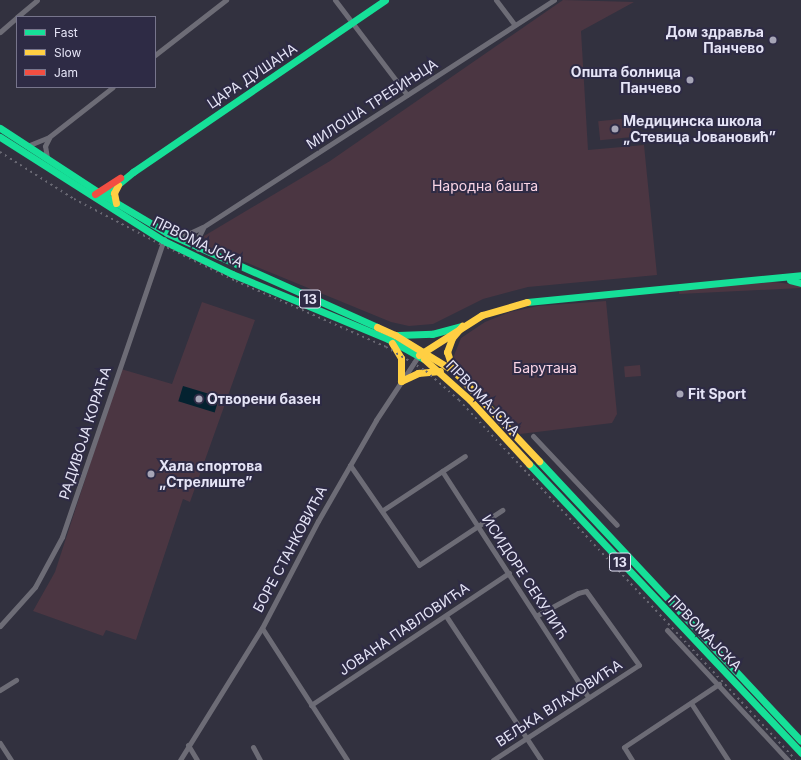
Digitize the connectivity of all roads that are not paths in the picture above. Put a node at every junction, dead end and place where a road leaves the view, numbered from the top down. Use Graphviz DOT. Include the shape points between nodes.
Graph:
graph roads {
  1 [pos="37,0"];
  2 [pos="226,0"];
  3 [pos="335,0"];
  4 [pos="385,0"];
  5 [pos="496,0"];
  6 [pos="554,0"];
  7 [pos="18,16"];
  8 [pos="16,18"];
  9 [pos="352,22"];
  10 [pos="515,25"];
  11 [pos="0,32"];
  12 [pos="156,54"];
  13 [pos="113,88"];
  14 [pos="407,95"];
  15 [pos="0,128"];
  16 [pos="0,137"];
  17 [pos="49,137"];
  18 [pos="27,146"];
  19 [pos="47,158"];
  20 [pos="133,172"];
  21 [pos="118,184"];
  22 [pos="101,194"];
  23 [pos="94,199"];
  24 [pos="116,203"];
  25 [pos="203,227"];
  26 [pos="167,233"];
  27 [pos="178,238"];
  28 [pos="164,241"];
  29 [pos="198,249"];
  30 [pos="798,277"];
  31 [pos="801,283"];
  32 [pos="462,326"];
  33 [pos="395,335"];
  34 [pos="388,339"];
  35 [pos="422,353"];
  36 [pos="440,371"];
  37 [pos="454,371"];
  38 [pos="401,381"];
  39 [pos="533,436"];
  40 [pos="465,456"];
  41 [pos="350,465"];
  42 [pos="442,471"];
  43 [pos="382,510"];
  44 [pos="502,510"];
  45 [pos="617,525"];
  46 [pos="478,527"];
  47 [pos="509,573"];
  48 [pos="446,616"];
  49 [pos="536,616"];
  50 [pos="0,626"];
  51 [pos="262,628"];
  52 [pos="667,630"];
  53 [pos="16,680"];
  54 [pos="719,684"];
  55 [pos="0,690"];
  56 [pos="588,697"];
  57 [pos="691,703"];
  58 [pos="311,705"];
  59 [pos="526,738"];
  60 [pos="801,741"];
  61 [pos="0,743"];
  62 [pos="188,745"];
  63 [pos="253,747"];
  64 [pos="801,753"];
  65 [pos="11,760"];
  66 [pos="180,760"];
  67 [pos="197,760"];
  68 [pos="260,760"];
  69 [pos="347,760"];
  70 [pos="493,760"];
  71 [pos="541,760"];
  72 [pos="632,760"];
  73 [pos="728,760"];
  74 [pos="788,760"];
  1 -- 7 [label="street"];
  2 -- 12 [label="street"];
  3 -- 9 [label="street"];
  4 -- 9 [label="main road, ЦАРА ДУШАНА"];
  5 -- 10 [label="street"];
  6 -- 10 [label="street, МИЛОША ТРЕБИЊЦА"];
  8 -- 11 [label="street"];
  9 -- 14 [label="street"];
  9 -- 20 [label="main road, ЦАРА ДУШАНА"];
  10 -- 14 [label="street, МИЛОША ТРЕБИЊЦА"];
  13 -- 17 [label="street"];
  14 -- 25 [label="street, МИЛОША ТРЕБИЊЦА"];
  15 -- 18 [label="main road, ПРВОМАЈСКА / 13"];
  16 -- 23 [label="main road, ПРВОМАЈСКА / 13"];
  17 -- 18 [label="street"];
  17 -- 19 [label="street" via="44,146"];
  18 -- 19 [label="main road, ПРВОМАЈСКА / 13"];
  19 -- 22 [label="main road, ПРВОМАЈСКА / 13"];
  20 -- 21 [label="main road, ЦАРА ДУШАНА"];
  20 -- 22 [label="main road, ЦАРА ДУШАНА"];
  21 -- 22 [label="main road, ЦАРА ДУШАНА"];
  21 -- 24 [label="main road" via="114,193"];
  22 -- 23 [label="main road, ЦАРА ДУШАНА"];
  22 -- 24 [label="main road, ПРВОМАЈСКА / 13"];
  23 -- 28 [label="main road, ПРВОМАЈСКА / 13"];
  24 -- 26 [label="main road, ПРВОМАЈСКА / 13"];
  25 -- 27 [label="street, МИЛОША ТРЕБИЊЦА"];
  25 -- 29 [label="street"];
  26 -- 27 [label="main road, ПРВОМАЈСКА / 13"];
  26 -- 28 [label="street, РАДИВОЈА КОРАЋА"];
  27 -- 29 [label="main road, ПРВОМАЈСКА / 13"];
  28 -- 34 [label="main road, ПРВОМАЈСКА / 13" via="232,274"];
  28 -- 50 [label="street, РАДИВОЈА КОРАЋА" via="62,537 35,587"];
  29 -- 33 [label="main road, ПРВОМАЈСКА / 13"];
  30 -- 31 [label="main road"];
  30 -- 32 [label="main road" via="540,300 498,309"];
  32 -- 33 [label="main road" via="432,334"];
  32 -- 35 [label="main road"];
  32 -- 37 [label="main road" via="452,338 447,352"];
  33 -- 35 [label="main road, ПРВОМАЈСКА / 13"];
  34 -- 35 [label="main road, ПРВОМАЈСКА / 13"];
  34 -- 38 [label="main road" via="400,354"];
  35 -- 36 [label="main road, ПРВОМАЈСКА / 13"];
  35 -- 37 [label="main road, ПРВОМАЈСКА / 13"];
  35 -- 38 [label="street, БОРЕ СТАНКОВИЋА"];
  36 -- 38 [label="main road" via="418,373"];
  36 -- 64 [label="main road, ПРВОМАЈСКА / 13" via="465,394"];
  37 -- 60 [label="main road, ПРВОМАЈСКА / 13"];
  38 -- 41 [label="street, БОРЕ СТАНКОВИЋА"];
  39 -- 45 [label="street"];
  40 -- 42 [label="street"];
  41 -- 43 [label="street"];
  41 -- 51 [label="street, БОРЕ СТАНКОВИЋА"];
  42 -- 43 [label="street"];
  42 -- 46 [label="street, ИСИДОРЕ СЕКУЛИЋ"];
  43 -- 46 [label="street" via="419,566"];
  44 -- 46 [label="street"];
  46 -- 47 [label="street, ИСИДОРЕ СЕКУЛИЋ"];
  47 -- 48 [label="street, ЈОВАНА ПАВЛОВИЋА"];
  47 -- 49 [label="street, ИСИДОРЕ СЕКУЛИЋ"];
  48 -- 58 [label="street, ЈОВАНА ПАВЛОВИЋА"];
  48 -- 59 [label="street"];
  49 -- 56 [label="street, ИСИДОРЕ СЕКУЛИЋ"];
  49 -- 56 [label="street, ВЕЉКА ВЛАХОВИЋА" via="578,592 586,591 639,665"];
  51 -- 58 [label="street"];
  51 -- 62 [label="street, БОРЕ СТАНКОВИЋА"];
  52 -- 54 [label="street"];
  53 -- 55 [label="street"];
  54 -- 57 [label="street"];
  54 -- 74 [label="street"];
  56 -- 59 [label="street, ВЕЉКА ВЛАХОВИЋА"];
  57 -- 72 [label="street" via="624,747"];
  57 -- 73 [label="street"];
  58 -- 69 [label="street"];
  59 -- 70 [label="street, ВЕЉКА ВЛАХОВИЋА"];
  59 -- 71 [label="street"];
  61 -- 65 [label="street"];
  62 -- 66 [label="street, БОРЕ СТАНКОВИЋА"];
  62 -- 67 [label="street"];
  63 -- 68 [label="street"];
}
